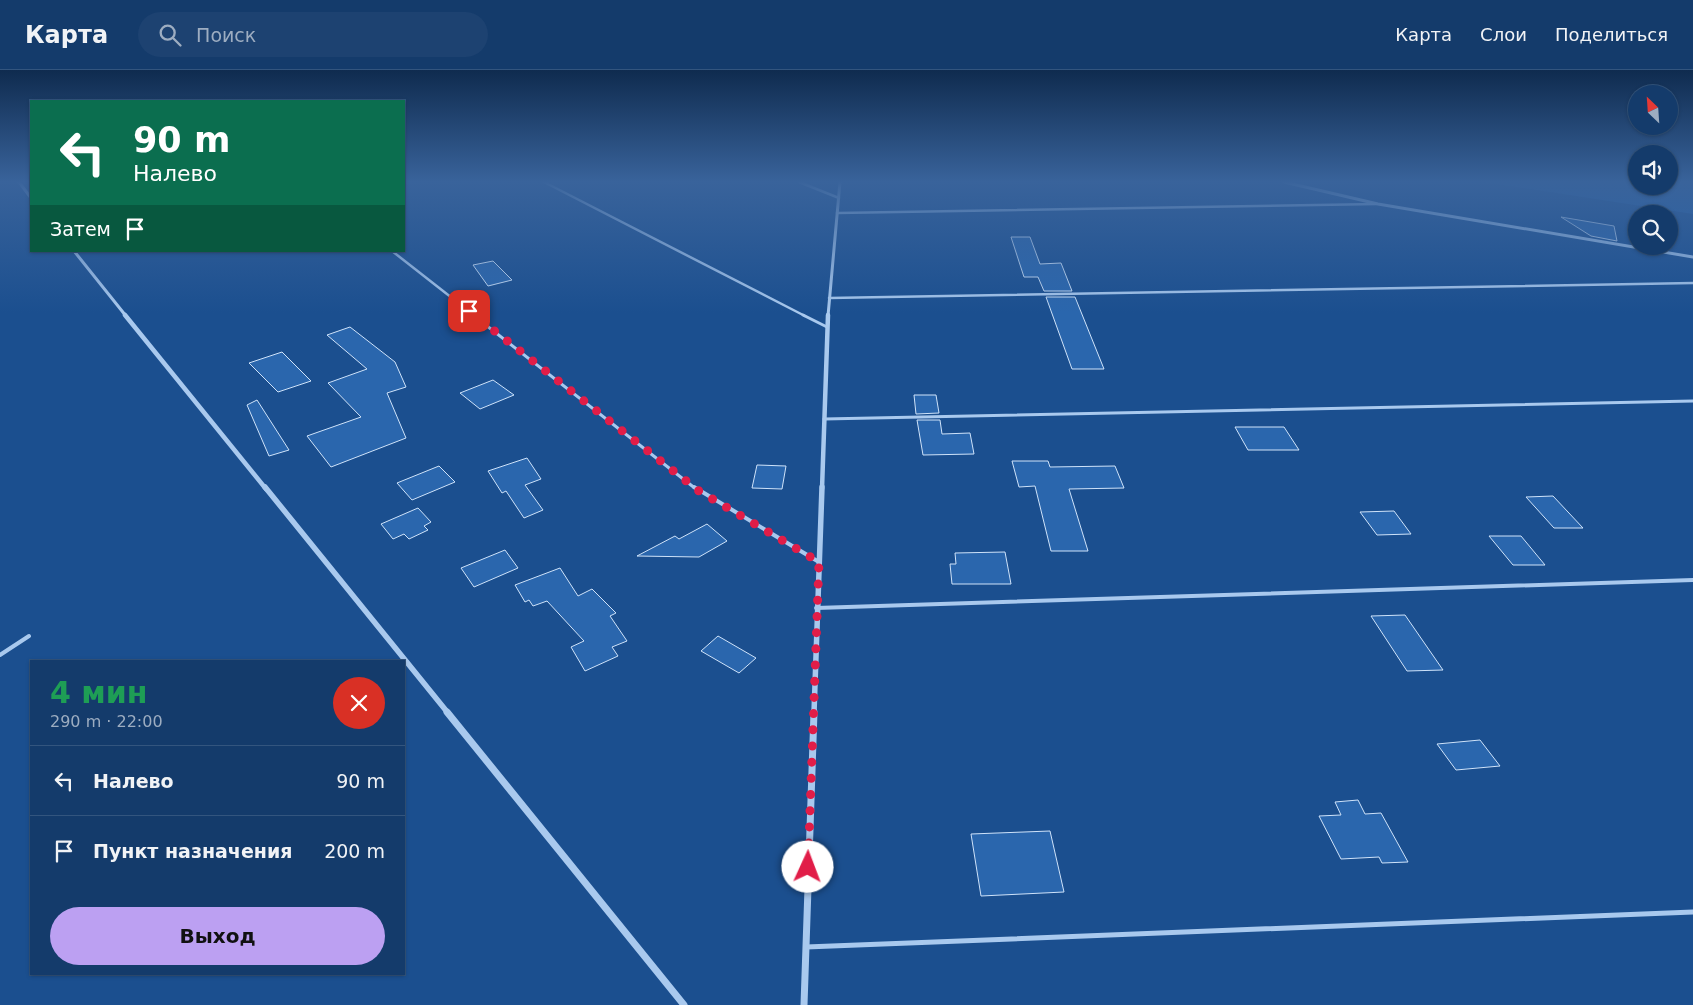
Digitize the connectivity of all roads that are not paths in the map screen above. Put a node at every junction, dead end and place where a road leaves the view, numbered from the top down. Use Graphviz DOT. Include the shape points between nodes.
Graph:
graph roads {
  1 [pos="629,226"];
  2 [pos="837,226"];
  3 [pos="1507,226"];
  4 [pos="75,252"];
  5 [pos="393,252"];
  6 [pos="1693,257"];
  7 [pos="1693,283"];
  8 [pos="829,298"];
  9 [pos="827,327"];
  10 [pos="1693,401"];
  11 [pos="824,419"];
  12 [pos="819,562"];
  13 [pos="1693,580"];
  14 [pos="816,608"];
  15 [pos="29,636"];
  16 [pos="0,655"];
  17 [pos="405,660"];
  18 [pos="405,660"];
  19 [pos="1693,912"];
  20 [pos="806,947"];
  21 [pos="684,1005"];
  22 [pos="804,1005"];
  1 -- 9 [label="lane"];
  2 -- 8 [label="street"];
  3 -- 6 [label="street"];
  4 -- 17 [label="street"];
  5 -- 12 [label="lane" via="699,491"];
  7 -- 8 [label="lane"];
  8 -- 9 [label="street"];
  9 -- 11 [label="street"];
  10 -- 11 [label="lane"];
  11 -- 12 [label="street"];
  12 -- 14 [label="street"];
  13 -- 14 [label="lane"];
  14 -- 20 [label="street"];
  15 -- 16 [label="lane"];
  18 -- 21 [label="street"];
  19 -- 20 [label="lane"];
  20 -- 22 [label="street"];
}
